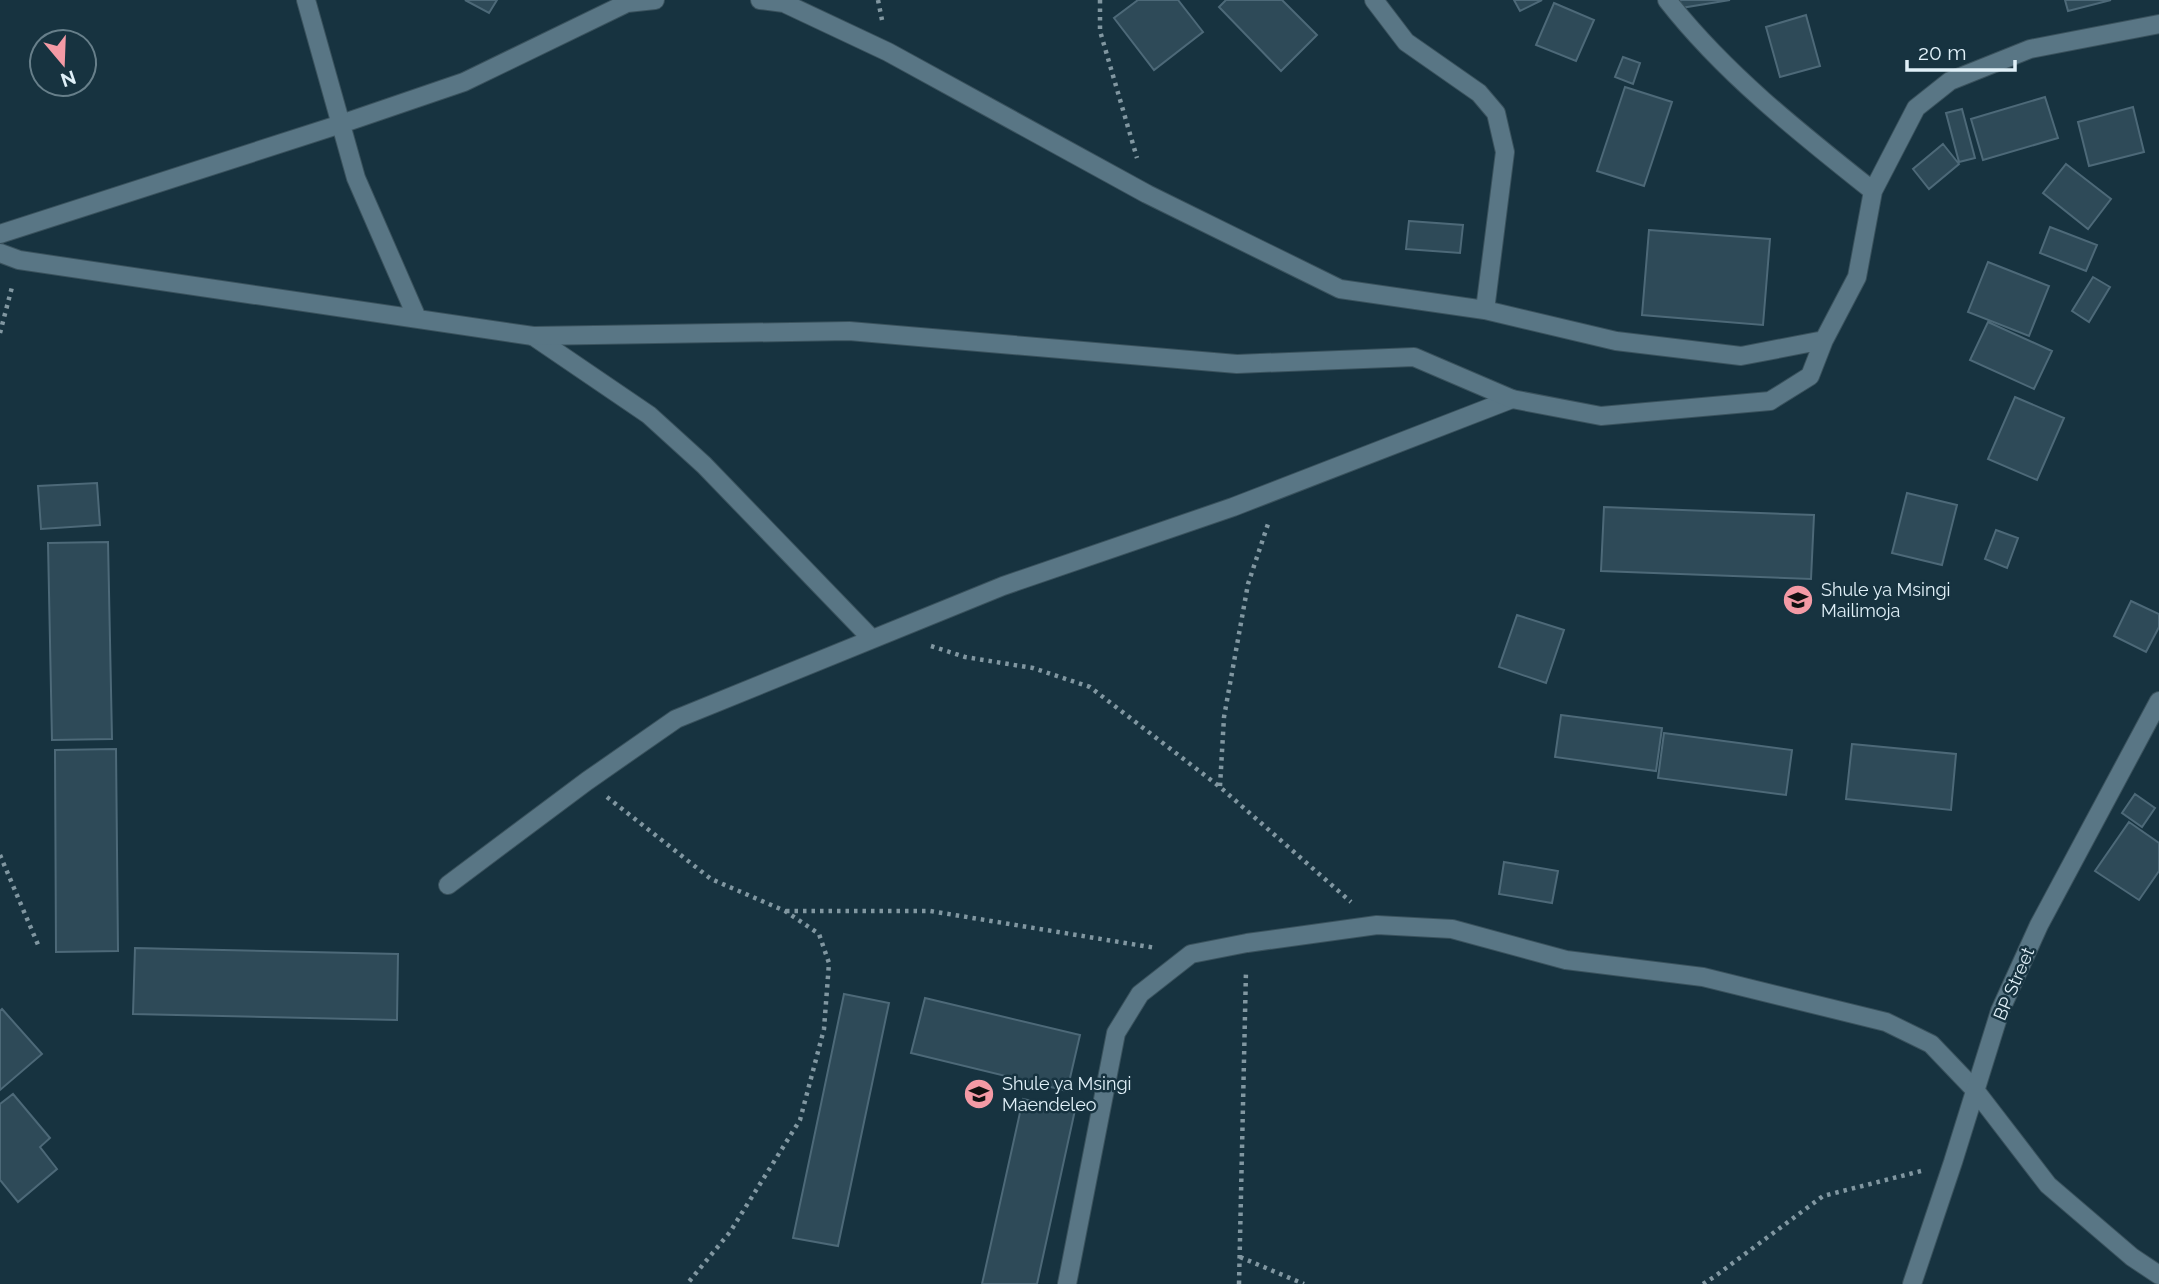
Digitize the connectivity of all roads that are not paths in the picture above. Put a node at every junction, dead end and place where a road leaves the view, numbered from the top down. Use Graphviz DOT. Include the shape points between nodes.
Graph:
graph roads {
  1 [pos="306,0"];
  2 [pos="655,0"];
  3 [pos="760,0"];
  4 [pos="1374,0"];
  5 [pos="1667,0"];
  6 [pos="2159,24"];
  7 [pos="341,124"];
  8 [pos="1872,191"];
  9 [pos="0,234"];
  10 [pos="0,253"];
  11 [pos="1485,310"];
  12 [pos="417,318"];
  13 [pos="533,336"];
  14 [pos="1824,341"];
  15 [pos="1512,399"];
  16 [pos="872,639"];
  17 [pos="2159,701"];
  18 [pos="448,885"];
  19 [pos="1975,1090"];
  20 [pos="2159,1275"];
  21 [pos="1067,1284"];
  22 [pos="1912,1284"];
  1 -- 7 [label="street"];
  2 -- 7 [label="street" via="628,3 464,82"];
  3 -- 11 [label="street" via="784,3 888,52 1147,194 1340,289"];
  4 -- 11 [label="street" via="1406,42 1479,93 1496,113 1505,152"];
  5 -- 8 [label="street" via="1689,28 1794,129"];
  6 -- 8 [label="street" via="2030,48 1950,81 1916,108"];
  7 -- 9 [label="street"];
  7 -- 12 [label="street" via="356,178"];
  8 -- 14 [label="street" via="1857,277"];
  10 -- 12 [label="street" via="19,260"];
  11 -- 14 [label="street" via="1616,341 1741,356"];
  12 -- 13 [label="street"];
  13 -- 15 [label="street" via="849,331 1237,364 1415,357"];
  13 -- 16 [label="street" via="649,415 704,465"];
  14 -- 15 [label="street" via="1810,376 1770,401 1601,416"];
  15 -- 16 [label="street" via="1279,489 1003,586"];
  16 -- 18 [label="street" via="676,719"];
  17 -- 19 [label="street, BP Street" via="2039,925 2000,1011"];
  19 -- 20 [label="street" via="2049,1185"];
  19 -- 21 [label="street" via="1931,1044 1886,1022 1703,977 1566,960 1452,929 1377,925 1191,954 1140,994 1116,1032"];
  19 -- 22 [label="street, BP Street"];
}
